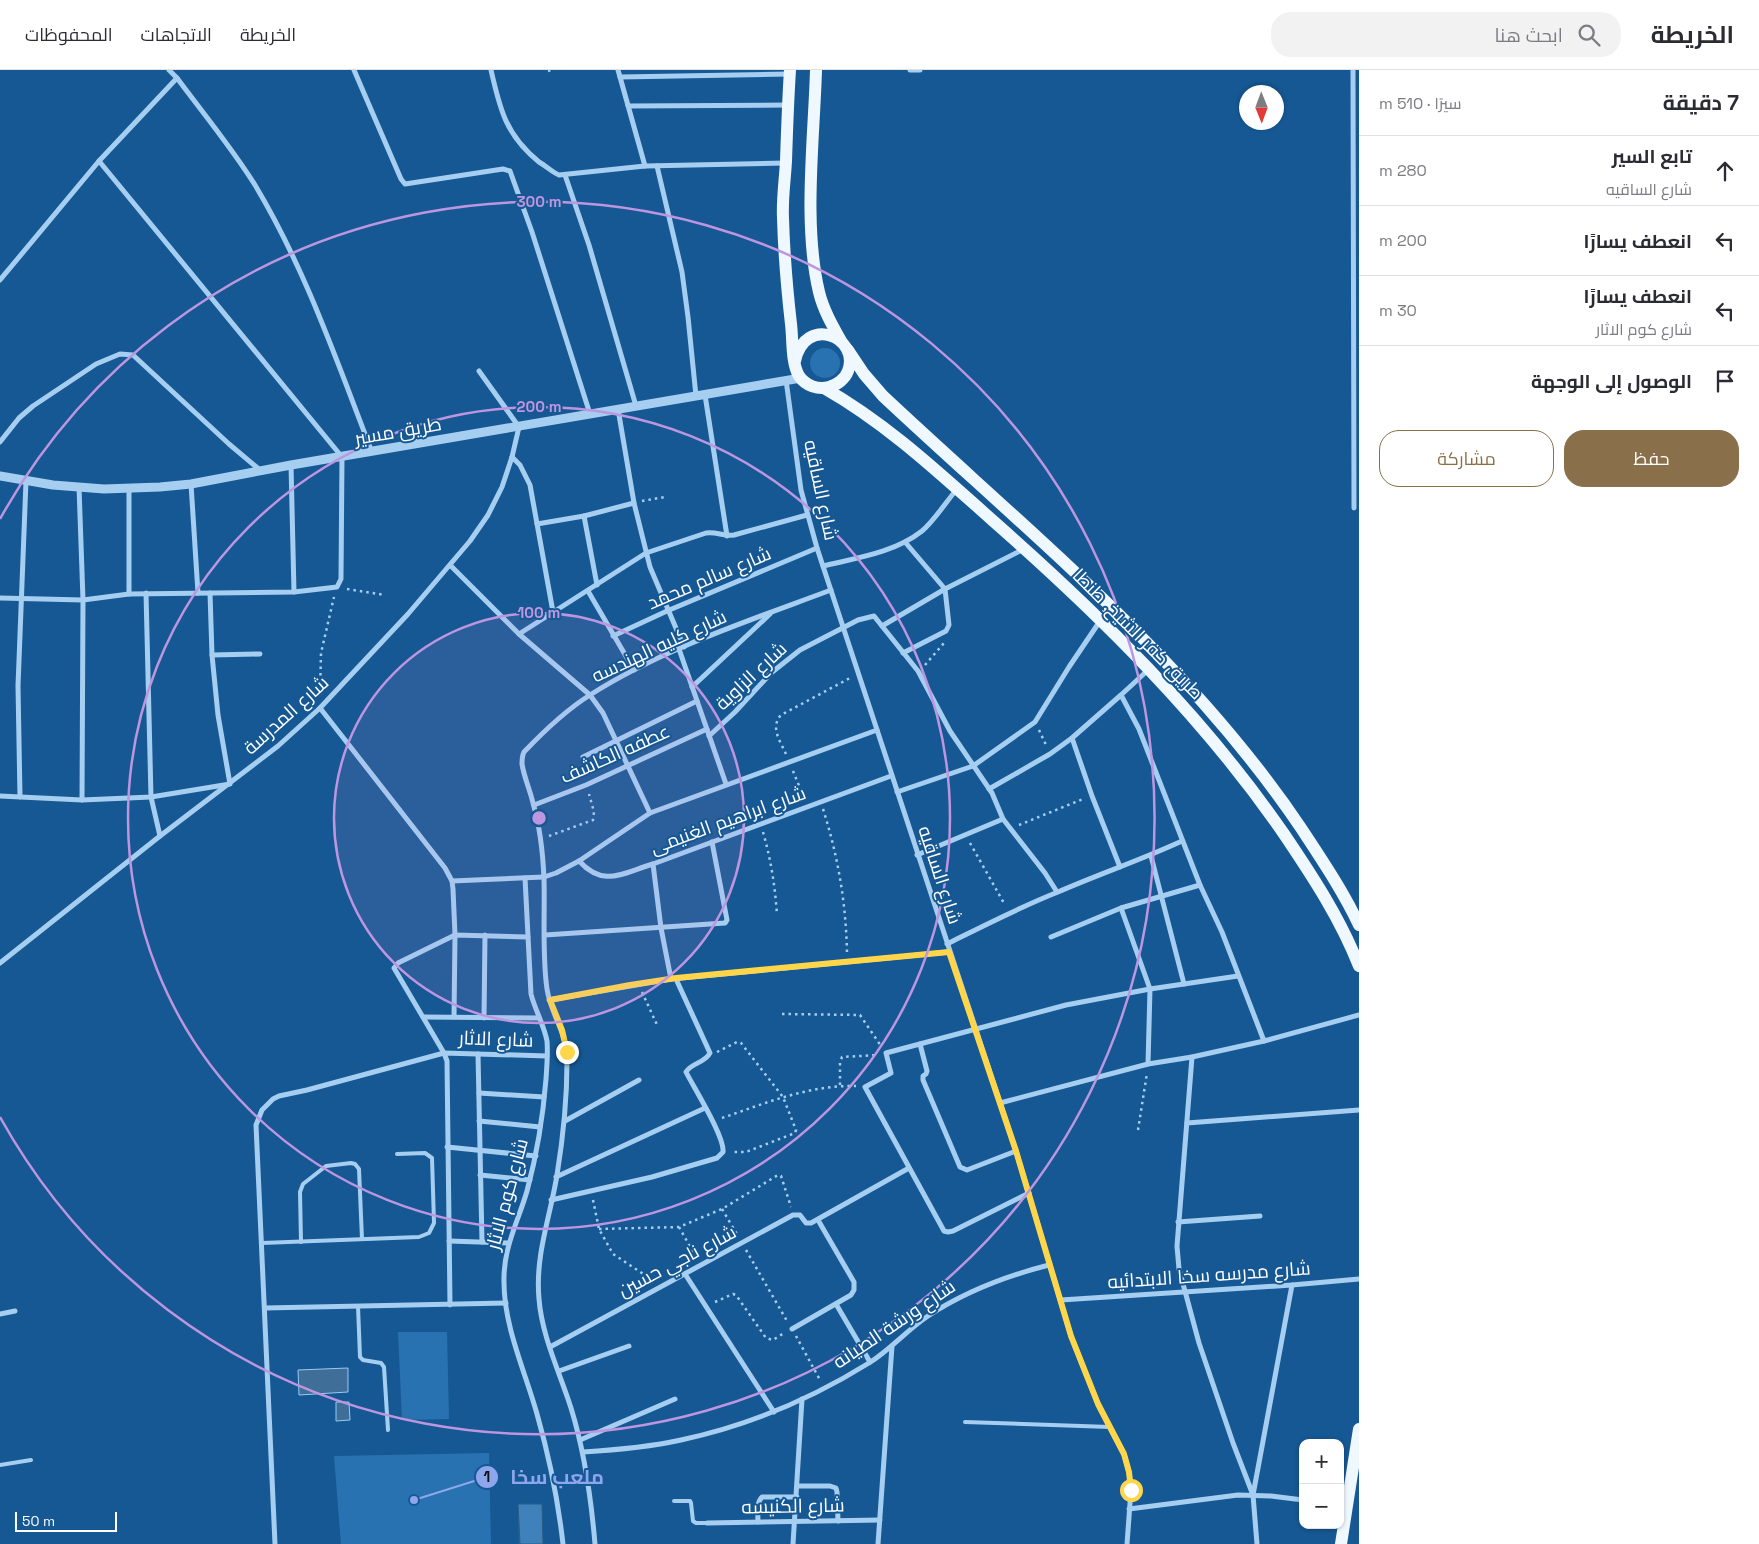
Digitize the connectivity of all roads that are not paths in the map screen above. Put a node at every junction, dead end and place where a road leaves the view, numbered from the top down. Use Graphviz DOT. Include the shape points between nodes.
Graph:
graph roads {
  1 [pos="354,70"];
  2 [pos="491,70"];
  3 [pos="618,70"];
  4 [pos="816,70"];
  5 [pos="910,70"];
  6 [pos="920,70"];
  7 [pos="1353,70"];
  8 [pos="172,71"];
  9 [pos="790,72"];
  10 [pos="620,77"];
  11 [pos="177,78"];
  12 [pos="788,105"];
  13 [pos="628,106"];
  14 [pos="100,161"];
  15 [pos="786,163"];
  16 [pos="645,166"];
  17 [pos="657,166"];
  18 [pos="565,176"];
  19 [pos="0,280"];
  20 [pos="844,346"];
  21 [pos="795,361"];
  22 [pos="480,371"];
  23 [pos="800,378"];
  24 [pos="786,380"];
  25 [pos="824,388"];
  26 [pos="700,395"];
  27 [pos="636,406"];
  28 [pos="618,410"];
  29 [pos="590,414"];
  30 [pos="520,427"];
  31 [pos="0,442"];
  32 [pos="372,452"];
  33 [pos="342,457"];
  34 [pos="512,457"];
  35 [pos="291,465"];
  36 [pos="261,471"];
  37 [pos="0,476"];
  38 [pos="26,481"];
  39 [pos="191,484"];
  40 [pos="79,488"];
  41 [pos="957,488"];
  42 [pos="129,489"];
  43 [pos="634,503"];
  44 [pos="1354,508"];
  45 [pos="808,515"];
  46 [pos="584,516"];
  47 [pos="537,524"];
  48 [pos="727,536"];
  49 [pos="905,542"];
  50 [pos="817,548"];
  51 [pos="1025,548"];
  52 [pos="646,553"];
  53 [pos="450,565"];
  54 [pos="823,566"];
  55 [pos="596,585"];
  56 [pos="945,588"];
  57 [pos="831,590"];
  58 [pos="588,591"];
  59 [pos="294,592"];
  60 [pos="146,593"];
  61 [pos="198,593"];
  62 [pos="210,593"];
  63 [pos="129,594"];
  64 [pos="0,598"];
  65 [pos="21,598"];
  66 [pos="83,600"];
  67 [pos="667,611"];
  68 [pos="554,612"];
  69 [pos="772,612"];
  70 [pos="1101,620"];
  71 [pos="882,626"];
  72 [pos="843,628"];
  73 [pos="519,634"];
  74 [pos="614,636"];
  75 [pos="681,648"];
  76 [pos="903,653"];
  77 [pos="260,654"];
  78 [pos="212,655"];
  79 [pos="1150,668"];
  80 [pos="634,670"];
  81 [pos="692,687"];
  82 [pos="590,694"];
  83 [pos="1121,695"];
  84 [pos="697,701"];
  85 [pos="320,708"];
  86 [pos="707,729"];
  87 [pos="876,730"];
  88 [pos="709,736"];
  89 [pos="1072,738"];
  90 [pos="616,740"];
  91 [pos="583,757"];
  92 [pos="628,765"];
  93 [pos="973,766"];
  94 [pos="892,776"];
  95 [pos="230,784"];
  96 [pos="726,784"];
  97 [pos="989,789"];
  98 [pos="897,792"];
  99 [pos="0,796"];
  100 [pos="151,796"];
  101 [pos="20,797"];
  102 [pos="82,800"];
  103 [pos="534,805"];
  104 [pos="650,813"];
  105 [pos="1003,819"];
  106 [pos="160,836"];
  107 [pos="1182,841"];
  108 [pos="712,842"];
  109 [pos="917,855"];
  110 [pos="1151,856"];
  111 [pos="579,861"];
  112 [pos="653,864"];
  113 [pos="1120,867"];
  114 [pos="544,877"];
  115 [pos="525,878"];
  116 [pos="452,881"];
  117 [pos="1200,885"];
  118 [pos="1057,892"];
  119 [pos="1161,896"];
  120 [pos="1121,908"];
  121 [pos="1359,925"];
  122 [pos="661,928"];
  123 [pos="455,935"];
  124 [pos="485,935"];
  125 [pos="545,935"];
  126 [pos="528,937"];
  127 [pos="1051,937"];
  128 [pos="947,944"];
  129 [pos="949,952"];
  130 [pos="0,963"];
  131 [pos="1359,966"];
  132 [pos="1238,976"];
  133 [pos="673,979"];
  134 [pos="1184,984"];
  135 [pos="1150,989"];
  136 [pos="550,1000"];
  137 [pos="1359,1015"];
  138 [pos="423,1017"];
  139 [pos="454,1018"];
  140 [pos="484,1018"];
  141 [pos="539,1018"];
  142 [pos="976,1030"];
  143 [pos="1264,1041"];
  144 [pos="920,1044"];
  145 [pos="444,1052"];
  146 [pos="478,1054"];
  147 [pos="547,1056"];
  148 [pos="1192,1058"];
  149 [pos="1148,1064"];
  150 [pos="639,1080"];
  151 [pos="479,1093"];
  152 [pos="544,1097"];
  153 [pos="1000,1103"];
  154 [pos="705,1108"];
  155 [pos="1359,1110"];
  156 [pos="479,1121"];
  157 [pos="565,1121"];
  158 [pos="1187,1123"];
  159 [pos="540,1127"];
  160 [pos="447,1147"];
  161 [pos="480,1150"];
  162 [pos="1016,1151"];
  163 [pos="397,1154"];
  164 [pos="536,1156"];
  165 [pos="909,1168"];
  166 [pos="480,1175"];
  167 [pos="556,1178"];
  168 [pos="530,1180"];
  169 [pos="1029,1193"];
  170 [pos="551,1200"];
  171 [pos="1260,1216"];
  172 [pos="818,1220"];
  173 [pos="1178,1222"];
  174 [pos="362,1239"];
  175 [pos="449,1241"];
  176 [pos="301,1242"];
  177 [pos="482,1242"];
  178 [pos="262,1243"];
  179 [pos="508,1243"];
  180 [pos="1049,1266"];
  181 [pos="685,1274"];
  182 [pos="1359,1279"];
  183 [pos="1292,1285"];
  184 [pos="1185,1292"];
  185 [pos="1061,1300"];
  186 [pos="506,1304"];
  187 [pos="836,1304"];
  188 [pos="450,1305"];
  189 [pos="358,1306"];
  190 [pos="265,1308"];
  191 [pos="15,1311"];
  192 [pos="0,1314"];
  193 [pos="792,1329"];
  194 [pos="629,1346"];
  195 [pos="892,1346"];
  196 [pos="550,1347"];
  197 [pos="870,1362"];
  198 [pos="559,1371"];
  199 [pos="675,1399"];
  200 [pos="802,1399"];
  201 [pos="774,1412"];
  202 [pos="966,1422"];
  203 [pos="1110,1427"];
  204 [pos="1359,1429"];
  205 [pos="388,1430"];
  206 [pos="580,1440"];
  207 [pos="583,1452"];
  208 [pos="31,1460"];
  209 [pos="0,1465"];
  210 [pos="798,1486"];
  211 [pos="1253,1494"];
  212 [pos="797,1497"];
  213 [pos="1299,1500"];
  214 [pos="674,1501"];
  215 [pos="1344,1501"];
  216 [pos="1129,1509"];
  217 [pos="880,1520"];
  218 [pos="795,1521"];
  219 [pos="838,1521"];
  220 [pos="707,1522"];
  221 [pos="758,1522"];
  222 [pos="1342,1529"];
  223 [pos="275,1544"];
  224 [pos="562,1544"];
  225 [pos="595,1544"];
  226 [pos="794,1544"];
  227 [pos="878,1544"];
  228 [pos="1127,1544"];
  229 [pos="1257,1544"];
  230 [pos="1341,1544"];
  1 -- 29 [label="street" via="405,184 510,170"];
  2 -- 18 [label="street" via="497,98 516,140 553,172"];
  3 -- 10 [label="street"];
  4 -- 20 [label="main road, طريق كفر الشيخ, طنطا" via="811,196 814,255 819,293 828,318"];
  5 -- 6 [label="street"];
  7 -- 44 [label="street"];
  8 -- 11 [label="street"];
  9 -- 10 [label="street"];
  9 -- 12 [label="main road"];
  10 -- 13 [label="street"];
  11 -- 14 [label="street"];
  11 -- 32 [label="street" via="255,184 280,230"];
  12 -- 13 [label="street"];
  12 -- 15 [label="main road"];
  13 -- 16 [label="street"];
  14 -- 19 [label="street"];
  14 -- 33 [label="street"];
  15 -- 17 [label="street"];
  15 -- 21 [label="main road" via="783,216"];
  16 -- 17 [label="street"];
  16 -- 18 [label="street"];
  17 -- 26 [label="street" via="682,272"];
  18 -- 27 [label="street" via="589,245"];
  20 -- 21 [label="main road" via="832,335 811,336 797,350"];
  20 -- 25 [label="main road" via="850,360 843,379 835,386"];
  20 -- 121 [label="main road, طريق كفر الشيخ, طنطا" via="883,396 1072,569 1196,694 1288,810 1336,880"];
  21 -- 23 [label="main road"];
  22 -- 30 [label="street"];
  23 -- 24 [label="street, طريق مسير"];
  23 -- 25 [label="main road" via="816,388"];
  24 -- 26 [label="street, طريق مسير"];
  24 -- 45 [label="street, شارع الساقيه" via="801,490"];
  25 -- 41 [label="main road, طريق كفر الشيخ, طنطا" via="870,416"];
  26 -- 27 [label="street, طريق مسير"];
  26 -- 48 [label="street"];
  27 -- 28 [label="street, طريق مسير"];
  28 -- 29 [label="street, طريق مسير"];
  28 -- 43 [label="street"];
  29 -- 30 [label="street, طريق مسير"];
  30 -- 32 [label="street, طريق مسير"];
  30 -- 34 [label="street, شارع المدرسة"];
  31 -- 36 [label="street" via="33,406 96,364 128,353"];
  32 -- 33 [label="street, طريق مسير"];
  33 -- 35 [label="street, طريق مسير"];
  33 -- 59 [label="street" via="341,581 337,587"];
  34 -- 47 [label="street" via="530,485"];
  34 -- 53 [label="street, شارع المدرسة" via="488,515"];
  35 -- 36 [label="street, طريق مسير"];
  35 -- 59 [label="street"];
  36 -- 39 [label="street, طريق مسير"];
  37 -- 38 [label="street, طريق مسير"];
  38 -- 40 [label="street, طريق مسير"];
  38 -- 65 [label="street"];
  39 -- 42 [label="street, طريق مسير"];
  39 -- 61 [label="street"];
  40 -- 42 [label="street, طريق مسير"];
  40 -- 66 [label="street"];
  41 -- 49 [label="street" via="923,530"];
  41 -- 51 [label="main road, طريق كفر الشيخ, طنطا"];
  42 -- 63 [label="street"];
  43 -- 46 [label="street"];
  43 -- 52 [label="street"];
  45 -- 48 [label="street"];
  45 -- 50 [label="street, شارع الساقيه"];
  46 -- 47 [label="street"];
  46 -- 55 [label="street"];
  47 -- 68 [label="street"];
  48 -- 52 [label="street" via="706,533"];
  49 -- 54 [label="street"];
  49 -- 56 [label="street"];
  50 -- 54 [label="street, شارع الساقيه"];
  50 -- 67 [label="street, شارع سالم محمد"];
  51 -- 56 [label="street"];
  51 -- 70 [label="main road, طريق كفر الشيخ, طنطا"];
  52 -- 55 [label="street"];
  52 -- 67 [label="street"];
  53 -- 73 [label="street"];
  53 -- 85 [label="street, شارع المدرسة"];
  54 -- 57 [label="street, شارع الساقيه"];
  55 -- 58 [label="street"];
  56 -- 71 [label="street"];
  56 -- 76 [label="street" via="948,629"];
  57 -- 69 [label="street, شارع كليه الهندسه"];
  57 -- 72 [label="street, شارع الساقيه"];
  58 -- 68 [label="street"];
  58 -- 74 [label="street"];
  59 -- 62 [label="street"];
  60 -- 61 [label="street"];
  60 -- 63 [label="street"];
  60 -- 100 [label="street"];
  61 -- 62 [label="street"];
  62 -- 78 [label="street"];
  63 -- 66 [label="street"];
  64 -- 65 [label="street"];
  65 -- 66 [label="street"];
  65 -- 101 [label="street" via="18,686"];
  66 -- 102 [label="street"];
  67 -- 74 [label="street, شارع سالم محمد"];
  67 -- 75 [label="street"];
  68 -- 73 [label="street"];
  69 -- 75 [label="street, شارع كليه الهندسه"];
  69 -- 81 [label="street"];
  70 -- 79 [label="main road, طريق كفر الشيخ, طنطا"];
  70 -- 93 [label="street" via="1035,722"];
  71 -- 72 [label="street, شارع الزاوية" via="872,616"];
  71 -- 76 [label="street"];
  72 -- 87 [label="street, شارع الساقيه"];
  72 -- 88 [label="street, شارع الزاوية" via="800,650 771,673"];
  73 -- 82 [label="street"];
  74 -- 80 [label="street"];
  75 -- 80 [label="street, شارع كليه الهندسه"];
  75 -- 81 [label="street"];
  76 -- 93 [label="street" via="918,671"];
  77 -- 78 [label="street"];
  78 -- 95 [label="street"];
  79 -- 83 [label="street"];
  79 -- 131 [label="main road, طريق كفر الشيخ, طنطا" via="1266,809 1320,888"];
  80 -- 82 [label="street, شارع كليه الهندسه"];
  81 -- 84 [label="street"];
  82 -- 90 [label="street"];
  82 -- 103 [label="street, شارع كليه الهندسه" via="524,752 523,766"];
  83 -- 89 [label="street"];
  83 -- 107 [label="street" via="1139,729"];
  84 -- 86 [label="street"];
  84 -- 90 [label="street"];
  85 -- 95 [label="street, شارع المدرسة"];
  85 -- 116 [label="street"];
  86 -- 88 [label="street"];
  86 -- 92 [label="street, عطفه الكاشف"];
  87 -- 94 [label="street, شارع الساقيه"];
  87 -- 96 [label="street"];
  88 -- 96 [label="street"];
  89 -- 97 [label="street"];
  89 -- 113 [label="street"];
  90 -- 91 [label="street"];
  90 -- 92 [label="street"];
  92 -- 103 [label="street, عطفه الكاشف"];
  92 -- 104 [label="street"];
  93 -- 97 [label="street"];
  93 -- 98 [label="street"];
  94 -- 98 [label="street, شارع الساقيه"];
  94 -- 108 [label="street, شارع ابراهيم الغنيمى"];
  95 -- 100 [label="street"];
  95 -- 106 [label="street, شارع المدرسة"];
  96 -- 104 [label="street"];
  97 -- 105 [label="street"];
  98 -- 109 [label="street, شارع الساقيه"];
  99 -- 101 [label="street"];
  100 -- 102 [label="street"];
  100 -- 106 [label="street"];
  101 -- 102 [label="street"];
  103 -- 114 [label="street, شارع كليه الهندسه"];
  104 -- 111 [label="street"];
  105 -- 109 [label="street"];
  105 -- 118 [label="street"];
  106 -- 130 [label="street, شارع المدرسة"];
  107 -- 110 [label="street"];
  107 -- 117 [label="street"];
  108 -- 112 [label="street, شارع ابراهيم الغنيمى"];
  108 -- 122 [label="street" via="727,920 725,923"];
  109 -- 128 [label="street, شارع الساقيه"];
  110 -- 113 [label="street"];
  110 -- 119 [label="street"];
  111 -- 112 [label="street, شارع ابراهيم الغنيمى" via="592,873 606,877"];
  111 -- 114 [label="street"];
  112 -- 122 [label="street"];
  113 -- 118 [label="street"];
  114 -- 115 [label="street"];
  114 -- 125 [label="street"];
  115 -- 116 [label="street"];
  115 -- 126 [label="street, شارع كوم الاثار"];
  116 -- 123 [label="street"];
  117 -- 119 [label="street"];
  117 -- 132 [label="street"];
  118 -- 128 [label="street"];
  119 -- 120 [label="street"];
  119 -- 134 [label="street"];
  120 -- 127 [label="street"];
  120 -- 135 [label="street"];
  122 -- 125 [label="street"];
  122 -- 133 [label="street"];
  123 -- 124 [label="street"];
  123 -- 138 [label="street" via="395,966"];
  123 -- 139 [label="street"];
  124 -- 126 [label="street"];
  124 -- 140 [label="street"];
  125 -- 136 [label="street"];
  126 -- 141 [label="street, شارع كوم الاثار" via="531,994"];
  128 -- 129 [label="street, شارع الساقيه"];
  129 -- 133 [label="street"];
  129 -- 142 [label="street, شارع الساقيه"];
  132 -- 134 [label="street"];
  132 -- 143 [label="street"];
  133 -- 136 [label="street"];
  133 -- 154 [label="street" via="710,1053 686,1072"];
  134 -- 135 [label="street"];
  135 -- 142 [label="street" via="1066,1006"];
  135 -- 149 [label="street"];
  136 -- 157 [label="street" via="567,1052"];
  137 -- 143 [label="street"];
  138 -- 139 [label="street"];
  138 -- 145 [label="street"];
  139 -- 140 [label="street"];
  140 -- 141 [label="street"];
  141 -- 147 [label="street, شارع كوم الاثار" via="546,1038"];
  142 -- 144 [label="street"];
  142 -- 153 [label="street, شارع الساقيه"];
  143 -- 148 [label="street"];
  144 -- 162 [label="street" via="927,1071 923,1080 960,1167 966,1170"];
  144 -- 165 [label="street" via="886,1054 890,1073 865,1086"];
  145 -- 146 [label="street, شارع الاثار"];
  145 -- 160 [label="street" via="447,1066"];
  145 -- 178 [label="street, شارع الاثار" via="285,1094 267,1104 256,1125"];
  146 -- 147 [label="street, شارع الاثار"];
  146 -- 151 [label="street"];
  147 -- 152 [label="street, شارع كوم الاثار"];
  148 -- 149 [label="street"];
  148 -- 158 [label="street"];
  149 -- 153 [label="street"];
  150 -- 157 [label="street"];
  151 -- 152 [label="street"];
  151 -- 156 [label="street"];
  152 -- 159 [label="street, شارع كوم الاثار"];
  153 -- 162 [label="street, شارع الساقيه"];
  154 -- 167 [label="street"];
  154 -- 170 [label="street" via="723,1145 723,1152 717,1158"];
  155 -- 158 [label="street"];
  156 -- 159 [label="street"];
  156 -- 161 [label="street"];
  157 -- 167 [label="street"];
  158 -- 173 [label="street"];
  159 -- 164 [label="street, شارع كوم الاثار"];
  160 -- 161 [label="street"];
  160 -- 175 [label="street"];
  161 -- 164 [label="street"];
  161 -- 166 [label="street"];
  162 -- 169 [label="street, شارع الساقيه"];
  163 -- 174 [label="lane" via="426,1153 432,1158 432,1229 429,1234 419,1237"];
  164 -- 168 [label="street, شارع كوم الاثار"];
  165 -- 169 [label="street" via="940,1227 948,1232"];
  165 -- 172 [label="street"];
  166 -- 168 [label="street"];
  166 -- 177 [label="street"];
  167 -- 170 [label="street"];
  168 -- 179 [label="street, شارع كوم الاثار"];
  169 -- 180 [label="street, شارع الساقيه"];
  170 -- 196 [label="street" via="538,1278 540,1309"];
  171 -- 173 [label="street"];
  172 -- 181 [label="street, شارع ناجي حسين" via="808,1224 800,1215 793,1215"];
  172 -- 187 [label="street" via="855,1286 851,1295"];
  173 -- 184 [label="street" via="1176,1246"];
  174 -- 176 [label="lane"];
  174 -- 176 [label="lane" via="359,1169 351,1163 326,1166 303,1184 300,1192"];
  175 -- 177 [label="street"];
  175 -- 188 [label="street"];
  176 -- 178 [label="lane"];
  177 -- 179 [label="street"];
  178 -- 190 [label="street, شارع الاثار"];
  179 -- 186 [label="street, شارع كوم الاثار" via="504,1270"];
  180 -- 185 [label="street, شارع الساقيه"];
  180 -- 195 [label="street, شارع ورشة الصيانه" via="993,1282 955,1300 926,1317"];
  181 -- 196 [label="street, شارع ناجي حسين"];
  181 -- 201 [label="street"];
  182 -- 183 [label="street, شارع مدرسه سخا الابتدائيه"];
  183 -- 184 [label="street, شارع مدرسه سخا الابتدائيه"];
  183 -- 211 [label="street"];
  184 -- 185 [label="street, شارع مدرسه سخا الابتدائيه"];
  184 -- 211 [label="street" via="1215,1393"];
  185 -- 203 [label="street, شارع الساقيه" via="1084,1370"];
  186 -- 188 [label="street"];
  186 -- 224 [label="street, شارع كوم الاثار" via="555,1490"];
  187 -- 193 [label="street"];
  187 -- 197 [label="street"];
  188 -- 189 [label="street"];
  189 -- 190 [label="street"];
  189 -- 205 [label="lane" via="360,1357 381,1363 384,1367"];
  190 -- 223 [label="street, شارع الاثار"];
  191 -- 192 [label="street"];
  194 -- 198 [label="street"];
  195 -- 197 [label="street, شارع ورشة الصيانه"];
  195 -- 217 [label="street"];
  196 -- 198 [label="street"];
  197 -- 200 [label="street, شارع ورشة الصيانه"];
  198 -- 206 [label="street"];
  199 -- 206 [label="street"];
  200 -- 201 [label="street, شارع ورشة الصيانه"];
  200 -- 210 [label="street"];
  201 -- 207 [label="street, شارع ورشة الصيانه" via="680,1440"];
  202 -- 203 [label="lane"];
  203 -- 216 [label="street, شارع الساقيه" via="1129,1472"];
  204 -- 215 [label="main road"];
  206 -- 207 [label="street"];
  207 -- 225 [label="street"];
  208 -- 209 [label="lane"];
  210 -- 212 [label="street"];
  210 -- 219 [label="street" via="836,1488"];
  211 -- 213 [label="street"];
  211 -- 216 [label="street"];
  211 -- 229 [label="street"];
  212 -- 218 [label="street"];
  212 -- 221 [label="street" via="762,1497 758,1504"];
  214 -- 220 [label="lane" via="690,1501 693,1521"];
  216 -- 228 [label="street, شارع الساقيه"];
  217 -- 219 [label="street, شارع الكنيسه"];
  217 -- 227 [label="street"];
  218 -- 219 [label="street, شارع الكنيسه"];
  218 -- 221 [label="street, شارع الكنيسه"];
  218 -- 226 [label="street"];
  220 -- 221 [label="street, شارع الكنيسه"];
  222 -- 230 [label="main road"];
}
